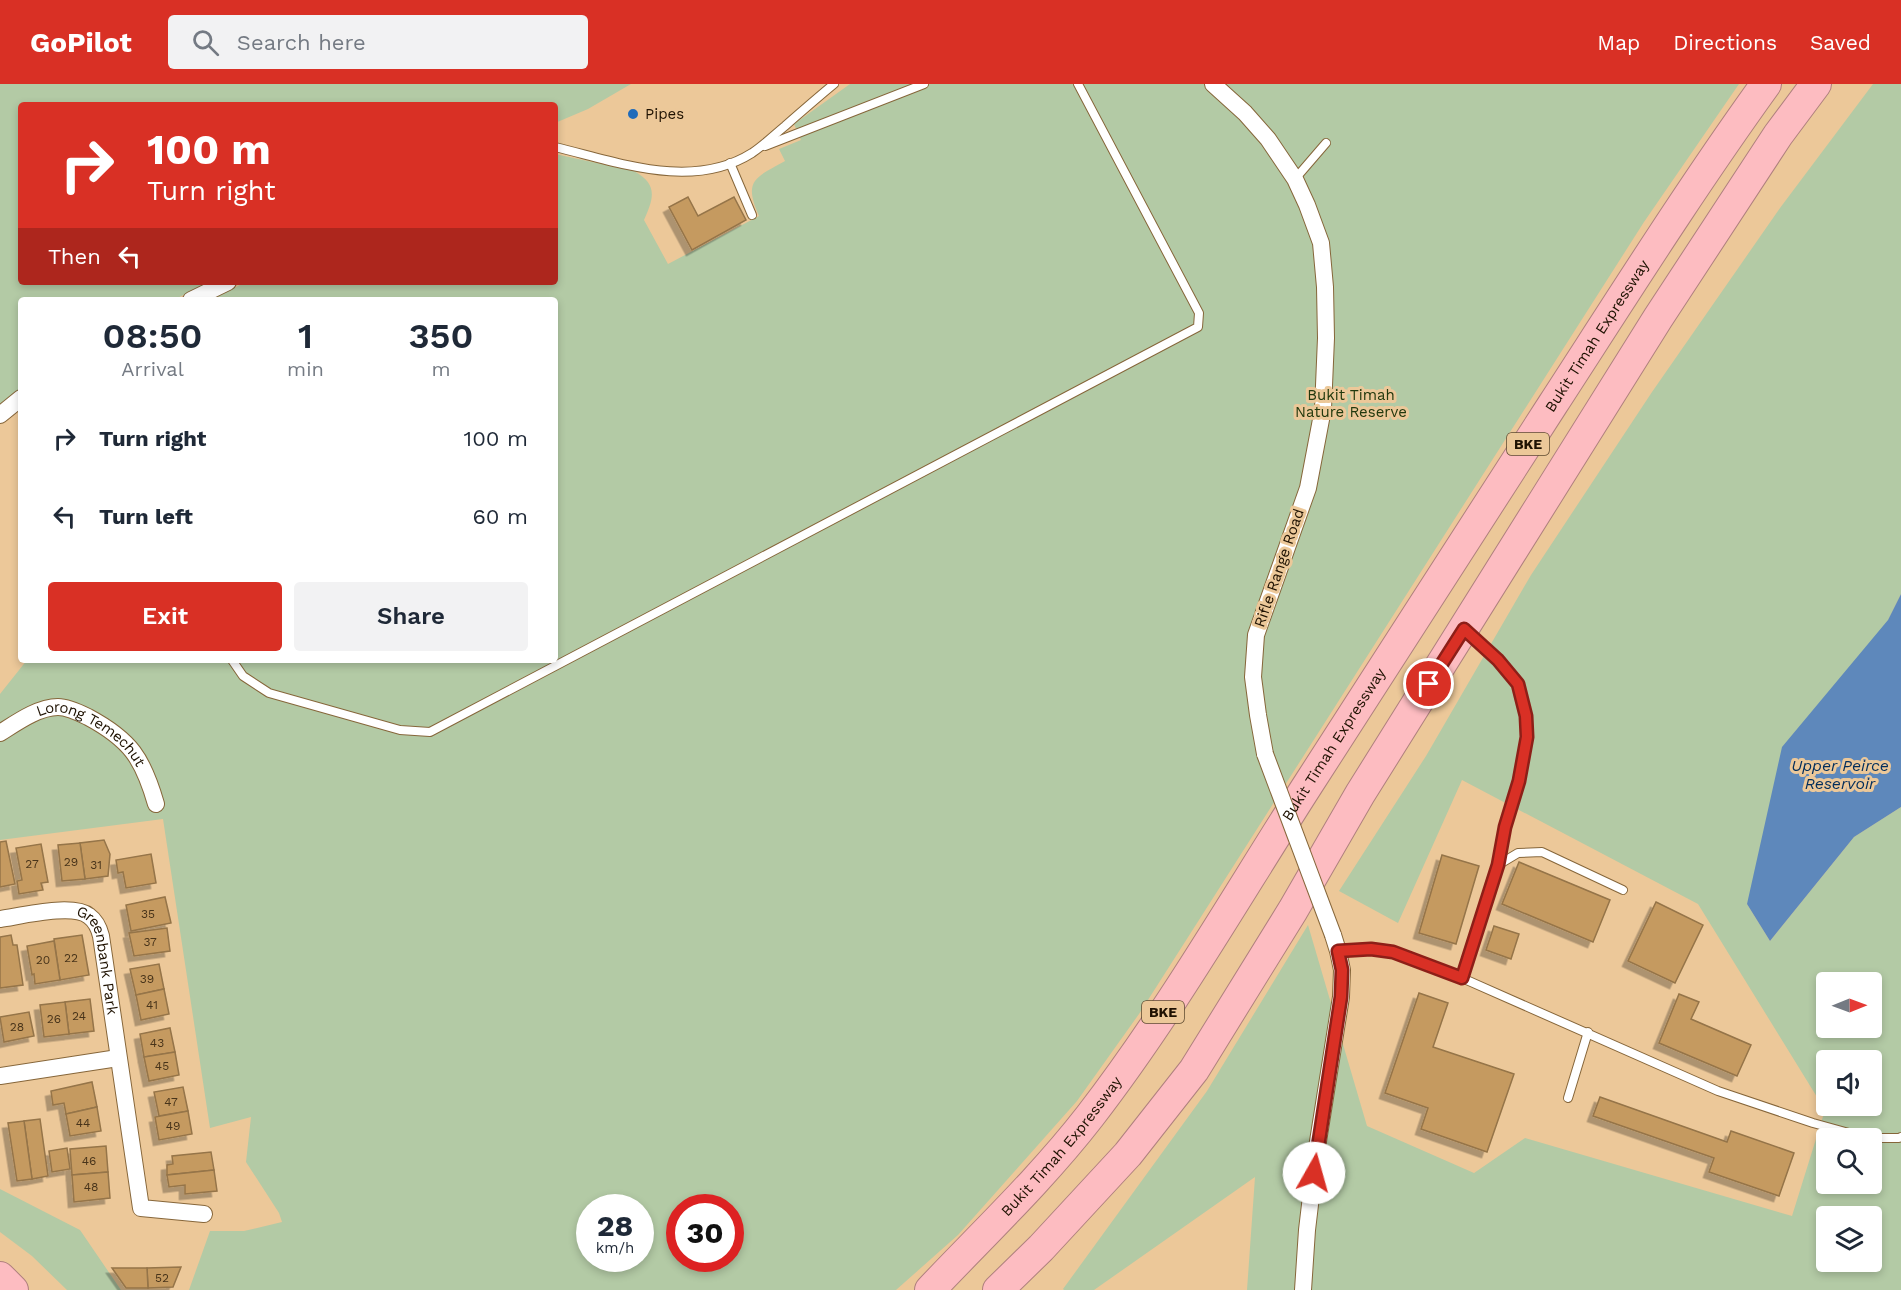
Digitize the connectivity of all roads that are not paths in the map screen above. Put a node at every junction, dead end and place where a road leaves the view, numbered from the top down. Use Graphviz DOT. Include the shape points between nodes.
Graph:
graph roads {
  1 [pos="834,84"];
  2 [pos="924,84"];
  3 [pos="1078,84"];
  4 [pos="1213,84"];
  5 [pos="1766,84"];
  6 [pos="1816,84"];
  7 [pos="1326,143"];
  8 [pos="558,148"];
  9 [pos="760,148"];
  10 [pos="730,164"];
  11 [pos="1295,179"];
  12 [pos="752,215"];
  13 [pos="222,285"];
  14 [pos="197,297"];
  15 [pos="18,400"];
  16 [pos="0,415"];
  17 [pos="1464,629"];
  18 [pos="234,663"];
  19 [pos="0,733"];
  20 [pos="156,804"];
  21 [pos="1498,865"];
  22 [pos="1623,890"];
  23 [pos="0,919"];
  24 [pos="1338,951"];
  25 [pos="1462,978"];
  26 [pos="1588,1032"];
  27 [pos="118,1058"];
  28 [pos="0,1076"];
  29 [pos="1568,1098"];
  30 [pos="1901,1137"];
  31 [pos="204,1214"];
  32 [pos="0,1277"];
  33 [pos="13,1290"];
  34 [pos="930,1290"];
  35 [pos="998,1290"];
  36 [pos="1303,1290"];
  1 -- 9 [label="lane"];
  2 -- 9 [label="lane"];
  3 -- 18 [label="lane" via="1199,313 1198,327 430,732 400,730 269,693 243,676"];
  4 -- 11 [label="street, Rifle Range Road" via="1268,139"];
  5 -- 34 [label="highway, Bukit Timah Expressway / BKE" via="1643,264 1148,1034 1052,1162"];
  6 -- 17 [label="highway, BKE" via="1658,318"];
  7 -- 11 [label="lane"];
  8 -- 10 [label="lane" via="660,172 700,171"];
  9 -- 10 [label="lane"];
  10 -- 12 [label="lane"];
  11 -- 24 [label="street, Rifle Range Road, bridge" via="1321,243 1326,328 1323,409 1308,488 1256,635 1253,677 1265,753"];
  13 -- 14 [label="street"];
  15 -- 16 [label="street"];
  17 -- 21 [label="lane" via="1518,684 1526,716 1527,737 1519,781"];
  17 -- 35 [label="highway, BKE" via="1194,1070 1128,1154"];
  19 -- 20 [label="street, Lorong Temechut" via="32,714 58,707 82,714 130,746 148,777"];
  21 -- 22 [label="lane" via="1518,853 1542,852"];
  21 -- 25 [label="lane"];
  23 -- 27 [label="street, Greenbank Park" via="67,910 91,917 101,936"];
  24 -- 25 [label="lane" via="1393,952"];
  24 -- 36 [label="street, Rifle Range Road" via="1341,997 1316,1154"];
  25 -- 26 [label="lane"];
  26 -- 29 [label="lane"];
  26 -- 30 [label="lane" via="1718,1090 1813,1123 1867,1138"];
  27 -- 28 [label="street"];
  27 -- 31 [label="street, Greenbank Park" via="141,1208"];
  32 -- 33 [label="highway"];
}
